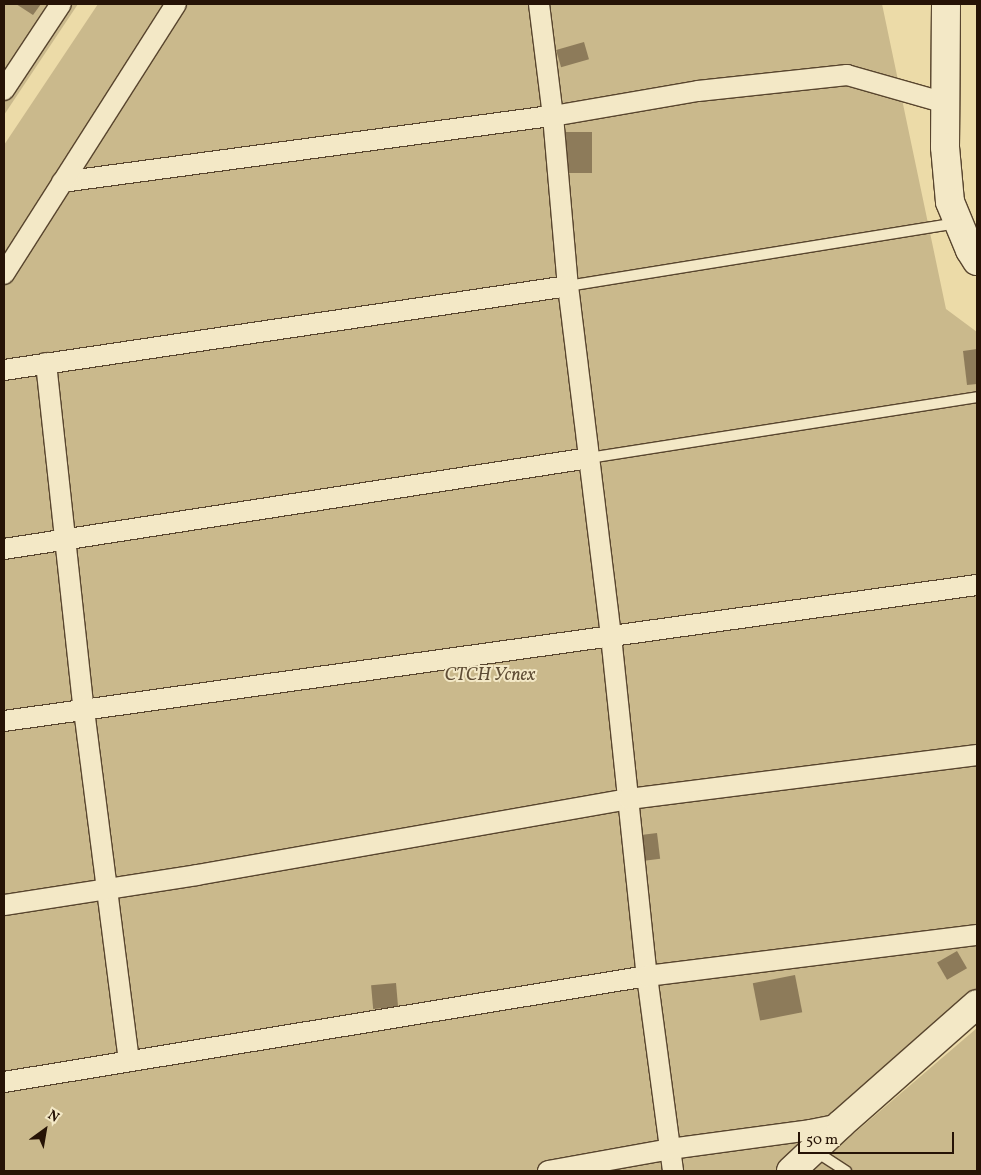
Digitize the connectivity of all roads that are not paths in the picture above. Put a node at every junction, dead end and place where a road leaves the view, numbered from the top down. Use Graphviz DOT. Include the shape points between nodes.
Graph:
graph roads {
  1 [pos="61,4"];
  2 [pos="176,4"];
  3 [pos="539,4"];
  4 [pos="946,4"];
  5 [pos="4,90"];
  6 [pos="945,103"];
  7 [pos="554,116"];
  8 [pos="62,182"];
  9 [pos="958,222"];
  10 [pos="977,261"];
  11 [pos="4,274"];
  12 [pos="568,286"];
  13 [pos="46,364"];
  14 [pos="4,370"];
  15 [pos="977,397"];
  16 [pos="589,458"];
  17 [pos="66,539"];
  18 [pos="4,549"];
  19 [pos="977,585"];
  20 [pos="611,636"];
  21 [pos="84,710"];
  22 [pos="4,721"];
  23 [pos="977,755"];
  24 [pos="629,800"];
  25 [pos="107,889"];
  26 [pos="4,905"];
  27 [pos="977,935"];
  28 [pos="647,976"];
  29 [pos="977,1004"];
  30 [pos="129,1061"];
  31 [pos="4,1082"];
  32 [pos="841,1124"];
  33 [pos="670,1149"];
  34 [pos="813,1150"];
  35 [pos="548,1171"];
  36 [pos="673,1171"];
  37 [pos="791,1171"];
  38 [pos="846,1171"];
  1 -- 5 [label="street"];
  2 -- 8 [label="street"];
  3 -- 7 [label="street"];
  4 -- 6 [label="main road"];
  6 -- 7 [label="street" via="848,75 698,91"];
  6 -- 9 [label="main road" via="950,202"];
  7 -- 8 [label="street"];
  7 -- 12 [label="street"];
  8 -- 11 [label="street"];
  9 -- 10 [label="main road"];
  9 -- 12 [label="lane"];
  12 -- 13 [label="street"];
  12 -- 16 [label="street"];
  13 -- 14 [label="street"];
  13 -- 17 [label="street"];
  15 -- 16 [label="lane"];
  16 -- 17 [label="street"];
  16 -- 20 [label="street"];
  17 -- 18 [label="street"];
  17 -- 21 [label="street"];
  19 -- 20 [label="street"];
  20 -- 21 [label="street"];
  20 -- 24 [label="street"];
  21 -- 22 [label="street"];
  21 -- 25 [label="street"];
  23 -- 24 [label="street"];
  24 -- 25 [label="street"];
  24 -- 28 [label="street"];
  25 -- 26 [label="street"];
  25 -- 30 [label="street"];
  27 -- 28 [label="street"];
  28 -- 30 [label="street"];
  28 -- 33 [label="street"];
  29 -- 32 [label="main road"];
  30 -- 31 [label="street"];
  32 -- 33 [label="street"];
  32 -- 34 [label="main road"];
  33 -- 35 [label="street"];
  33 -- 36 [label="street"];
  34 -- 37 [label="main road"];
  34 -- 38 [label="lane"];
}
